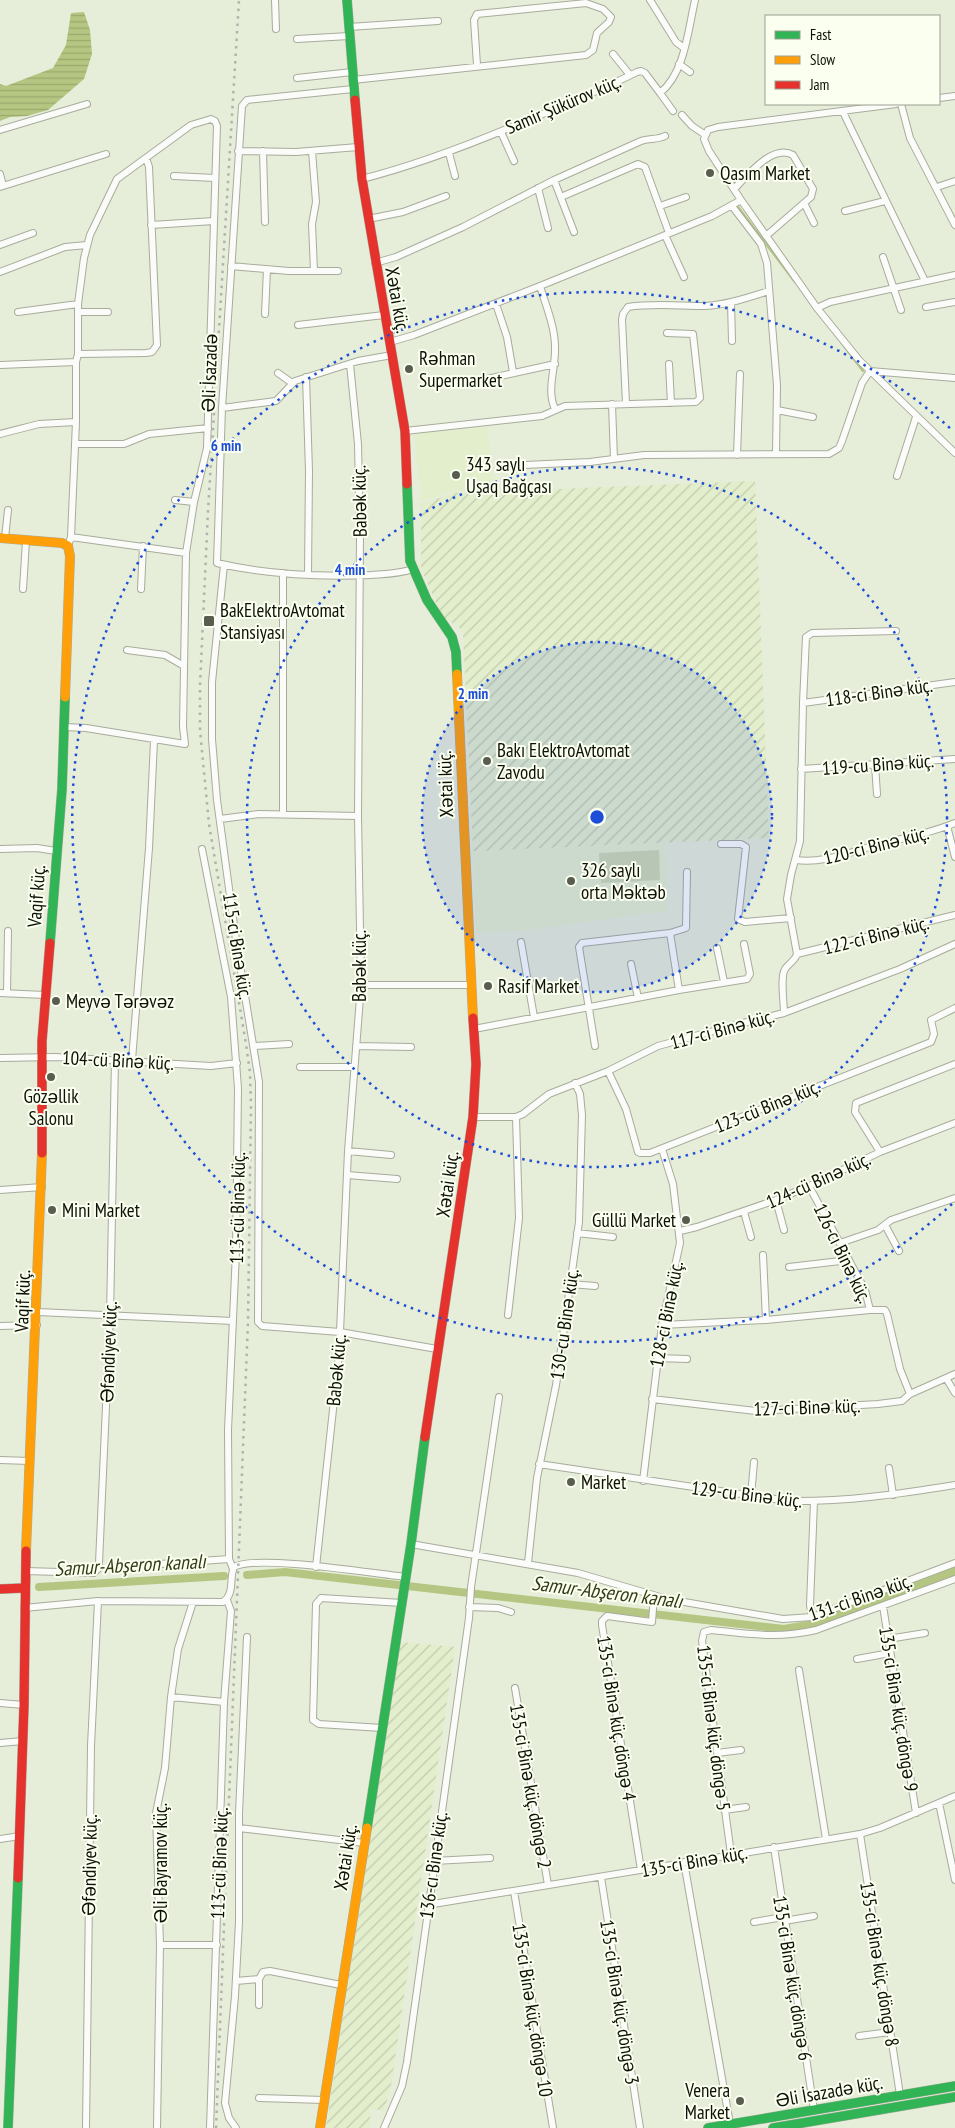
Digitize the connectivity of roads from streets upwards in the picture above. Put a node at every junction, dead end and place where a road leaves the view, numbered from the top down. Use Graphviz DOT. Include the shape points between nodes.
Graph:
graph roads {
  1 [pos="275,0"];
  2 [pos="347,0"];
  3 [pos="650,0"];
  4 [pos="695,0"];
  5 [pos="438,20"];
  6 [pos="276,29"];
  7 [pos="349,32"];
  8 [pos="297,39"];
  9 [pos="684,48"];
  10 [pos="613,54"];
  11 [pos="679,64"];
  12 [pos="477,65"];
  13 [pos="690,72"];
  14 [pos="630,75"];
  15 [pos="297,78"];
  16 [pos="353,80"];
  17 [pos="660,93"];
  18 [pos="955,96"];
  19 [pos="940,98"];
  20 [pos="88,104"];
  21 [pos="889,105"];
  22 [pos="901,105"];
  23 [pos="673,111"];
  24 [pos="843,112"];
  25 [pos="682,115"];
  26 [pos="0,130"];
  27 [pos="501,132"];
  28 [pos="704,134"];
  29 [pos="665,136"];
  30 [pos="358,147"];
  31 [pos="238,151"];
  32 [pos="263,151"];
  33 [pos="312,151"];
  34 [pos="449,153"];
  35 [pos="106,154"];
  36 [pos="146,158"];
  37 [pos="514,161"];
  38 [pos="0,174"];
  39 [pos="174,176"];
  40 [pos="454,176"];
  41 [pos="215,178"];
  42 [pos="362,179"];
  43 [pos="554,180"];
  44 [pos="955,181"];
  45 [pos="2,187"];
  46 [pos="937,187"];
  47 [pos="538,188"];
  48 [pos="734,189"];
  49 [pos="446,196"];
  50 [pos="561,197"];
  51 [pos="686,197"];
  52 [pos="741,200"];
  53 [pos="885,201"];
  54 [pos="804,203"];
  55 [pos="660,206"];
  56 [pos="732,206"];
  57 [pos="845,211"];
  58 [pos="953,213"];
  59 [pos="368,219"];
  60 [pos="214,221"];
  61 [pos="265,222"];
  62 [pos="814,223"];
  63 [pos="151,225"];
  64 [pos="955,225"];
  65 [pos="548,228"];
  66 [pos="574,232"];
  67 [pos="33,233"];
  68 [pos="667,234"];
  69 [pos="766,236"];
  70 [pos="0,245"];
  71 [pos="87,245"];
  72 [pos="883,258"];
  73 [pos="375,263"];
  74 [pos="231,266"];
  75 [pos="267,269"];
  76 [pos="314,271"];
  77 [pos="338,271"];
  78 [pos="0,272"];
  79 [pos="955,275"];
  80 [pos="684,277"];
  81 [pos="925,281"];
  82 [pos="540,286"];
  83 [pos="894,288"];
  84 [pos="769,291"];
  85 [pos="731,302"];
  86 [pos="955,302"];
  87 [pos="78,304"];
  88 [pos="496,304"];
  89 [pos="926,307"];
  90 [pos="817,308"];
  91 [pos="901,310"];
  92 [pos="18,312"];
  93 [pos="78,312"];
  94 [pos="108,312"];
  95 [pos="265,314"];
  96 [pos="384,315"];
  97 [pos="298,325"];
  98 [pos="667,333"];
  99 [pos="732,341"];
  100 [pos="390,342"];
  101 [pos="78,354"];
  102 [pos="392,355"];
  103 [pos="76,362"];
  104 [pos="350,364"];
  105 [pos="554,364"];
  106 [pos="669,364"];
  107 [pos="0,365"];
  108 [pos="870,371"];
  109 [pos="513,372"];
  110 [pos="278,373"];
  111 [pos="740,374"];
  112 [pos="306,377"];
  113 [pos="955,378"];
  114 [pos="292,383"];
  115 [pos="469,383"];
  116 [pos="671,403"];
  117 [pos="612,404"];
  118 [pos="626,404"];
  119 [pos="222,408"];
  120 [pos="555,409"];
  121 [pos="777,410"];
  122 [pos="813,417"];
  123 [pos="916,417"];
  124 [pos="76,422"];
  125 [pos="208,428"];
  126 [pos="405,430"];
  127 [pos="0,434"];
  128 [pos="75,444"];
  129 [pos="737,454"];
  130 [pos="776,454"];
  131 [pos="955,454"];
  132 [pos="614,459"];
  133 [pos="500,466"];
  134 [pos="898,476"];
  135 [pos="175,500"];
  136 [pos="194,502"];
  137 [pos="8,510"];
  138 [pos="2,538"];
  139 [pos="26,541"];
  140 [pos="70,542"];
  141 [pos="143,546"];
  142 [pos="186,552"];
  143 [pos="224,565"];
  144 [pos="413,569"];
  145 [pos="282,572"];
  146 [pos="360,575"];
  147 [pos="308,576"];
  148 [pos="23,589"];
  149 [pos="141,589"];
  150 [pos="896,631"];
  151 [pos="127,650"];
  152 [pos="184,666"];
  153 [pos="955,682"];
  154 [pos="802,702"];
  155 [pos="65,727"];
  156 [pos="154,741"];
  157 [pos="955,759"];
  158 [pos="875,765"];
  159 [pos="801,769"];
  160 [pos="877,794"];
  161 [pos="283,814"];
  162 [pos="358,816"];
  163 [pos="220,819"];
  164 [pos="955,823"];
  165 [pos="947,826"];
  166 [pos="722,844"];
  167 [pos="0,849"];
  168 [pos="202,849"];
  169 [pos="56,851"];
  170 [pos="955,857"];
  171 [pos="796,860"];
  172 [pos="687,872"];
  173 [pos="955,915"];
  174 [pos="790,918"];
  175 [pos="8,931"];
  176 [pos="670,933"];
  177 [pos="521,942"];
  178 [pos="744,944"];
  179 [pos="955,944"];
  180 [pos="717,948"];
  181 [pos="797,954"];
  182 [pos="631,964"];
  183 [pos="724,982"];
  184 [pos="470,984"];
  185 [pos="361,985"];
  186 [pos="679,990"];
  187 [pos="3,993"];
  188 [pos="45,994"];
  189 [pos="638,998"];
  190 [pos="588,1007"];
  191 [pos="955,1008"];
  192 [pos="784,1014"];
  193 [pos="534,1017"];
  194 [pos="474,1029"];
  195 [pos="288,1044"];
  196 [pos="255,1046"];
  197 [pos="356,1046"];
  198 [pos="595,1046"];
  199 [pos="411,1047"];
  200 [pos="42,1057"];
  201 [pos="0,1058"];
  202 [pos="115,1060"];
  203 [pos="132,1060"];
  204 [pos="237,1063"];
  205 [pos="955,1064"];
  206 [pos="300,1067"];
  207 [pos="353,1067"];
  208 [pos="608,1071"];
  209 [pos="575,1083"];
  210 [pos="473,1117"];
  211 [pos="516,1117"];
  212 [pos="955,1123"];
  213 [pos="662,1149"];
  214 [pos="348,1151"];
  215 [pos="880,1152"];
  216 [pos="390,1155"];
  217 [pos="347,1175"];
  218 [pos="397,1179"];
  219 [pos="809,1186"];
  220 [pos="42,1187"];
  221 [pos="0,1190"];
  222 [pos="955,1198"];
  223 [pos="776,1200"];
  224 [pos="744,1212"];
  225 [pos="885,1225"];
  226 [pos="784,1230"];
  227 [pos="680,1231"];
  228 [pos="577,1233"];
  229 [pos="614,1237"];
  230 [pos="751,1237"];
  231 [pos="840,1243"];
  232 [pos="899,1251"];
  233 [pos="763,1255"];
  234 [pos="849,1260"];
  235 [pos="789,1266"];
  236 [pos="570,1284"];
  237 [pos="595,1286"];
  238 [pos="870,1310"];
  239 [pos="38,1312"];
  240 [pos="508,1315"];
  241 [pos="110,1316"];
  242 [pos="766,1320"];
  243 [pos="233,1322"];
  244 [pos="37,1325"];
  245 [pos="662,1325"];
  246 [pos="0,1326"];
  247 [pos="340,1332"];
  248 [pos="437,1349"];
  249 [pos="657,1358"];
  250 [pos="687,1358"];
  251 [pos="955,1374"];
  252 [pos="946,1378"];
  253 [pos="955,1393"];
  254 [pos="910,1394"];
  255 [pos="499,1397"];
  256 [pos="652,1399"];
  257 [pos="0,1460"];
  258 [pos="30,1461"];
  259 [pos="754,1462"];
  260 [pos="539,1464"];
  261 [pos="889,1468"];
  262 [pos="643,1481"];
  263 [pos="955,1485"];
  264 [pos="893,1495"];
  265 [pos="752,1496"];
  266 [pos="814,1501"];
  267 [pos="411,1544"];
  268 [pos="475,1556"];
  269 [pos="229,1558"];
  270 [pos="528,1563"];
  271 [pos="955,1563"];
  272 [pos="160,1564"];
  273 [pos="316,1567"];
  274 [pos="233,1569"];
  275 [pos="25,1571"];
  276 [pos="406,1577"];
  277 [pos="955,1579"];
  278 [pos="24,1588"];
  279 [pos="0,1589"];
  280 [pos="654,1596"];
  281 [pos="227,1600"];
  282 [pos="98,1602"];
  283 [pos="193,1602"];
  284 [pos="402,1603"];
  285 [pos="883,1606"];
  286 [pos="469,1607"];
  287 [pos="24,1608"];
  288 [pos="512,1612"];
  289 [pos="812,1616"];
  290 [pos="926,1633"];
  291 [pos="247,1637"];
  292 [pos="888,1639"];
  293 [pos="890,1653"];
  294 [pos="857,1659"];
  295 [pos="799,1670"];
  296 [pos="514,1688"];
  297 [pos="171,1697"];
  298 [pos="224,1702"];
  299 [pos="0,1703"];
  300 [pos="24,1705"];
  301 [pos="382,1728"];
  302 [pos="23,1742"];
  303 [pos="0,1743"];
  304 [pos="741,1750"];
  305 [pos="717,1753"];
  306 [pos="955,1796"];
  307 [pos="939,1803"];
  308 [pos="746,1807"];
  309 [pos="724,1810"];
  310 [pos="916,1813"];
  311 [pos="239,1828"];
  312 [pos="860,1834"];
  313 [pos="20,1836"];
  314 [pos="0,1839"];
  315 [pos="826,1839"];
  316 [pos="364,1843"];
  317 [pos="774,1847"];
  318 [pos="731,1854"];
  319 [pos="490,1858"];
  320 [pos="434,1860"];
  321 [pos="684,1862"];
  322 [pos="641,1870"];
  323 [pos="601,1877"];
  324 [pos="955,1880"];
  325 [pos="548,1885"];
  326 [pos="514,1891"];
  327 [pos="427,1906"];
  328 [pos="814,1916"];
  329 [pos="784,1919"];
  330 [pos="754,1922"];
  331 [pos="160,1945"];
  332 [pos="217,1945"];
  333 [pos="259,1979"];
  334 [pos="236,1981"];
  335 [pos="341,1985"];
  336 [pos="259,2006"];
  337 [pos="890,2032"];
  338 [pos="859,2036"];
  339 [pos="955,2086"];
  340 [pos="900,2095"];
  341 [pos="955,2097"];
  342 [pos="259,2098"];
  343 [pos="324,2100"];
  344 [pos="814,2110"];
  345 [pos="774,2116"];
  346 [pos="730,2124"];
  347 [pos="8,2128"];
  348 [pos="86,2128"];
  349 [pos="157,2128"];
  350 [pos="210,2128"];
  351 [pos="236,2128"];
  352 [pos="320,2128"];
  353 [pos="384,2128"];
  354 [pos="552,2128"];
  355 [pos="640,2128"];
  356 [pos="708,2128"];
  357 [pos="775,2128"];
  1 -- 6 [label="street"];
  2 -- 7 [label="street, Xətai küç."];
  3 -- 9 [label="street" via="676,42"];
  4 -- 9 [label="street"];
  5 -- 7 [label="street"];
  7 -- 8 [label="street"];
  7 -- 16 [label="street, Xətai küç."];
  9 -- 11 [label="street"];
  10 -- 14 [label="street"];
  11 -- 13 [label="street"];
  11 -- 17 [label="street" via="671,82"];
  12 -- 12 [label="street" via="474,20 478,14 586,3 604,8 610,16 609,22 597,33 590,53"];
  12 -- 16 [label="street"];
  14 -- 17 [label="street, Samir Şükürov küç." via="641,71 645,73"];
  14 -- 27 [label="street, Samir Şükürov küç." via="596,93"];
  15 -- 16 [label="street"];
  16 -- 30 [label="street, Xətai küç."];
  16 -- 31 [label="street" via="247,100 241,112"];
  17 -- 23 [label="street"];
  18 -- 19 [label="street"];
  20 -- 26 [label="street"];
  21 -- 24 [label="street"];
  22 -- 46 [label="street" via="910,138"];
  24 -- 28 [label="street" via="718,126"];
  24 -- 53 [label="street"];
  25 -- 28 [label="street"];
  27 -- 34 [label="street, Samir Şükürov küç."];
  27 -- 37 [label="street"];
  28 -- 48 [label="street" via="705,144"];
  29 -- 43 [label="street" via="657,140 646,139"];
  30 -- 33 [label="street"];
  30 -- 42 [label="street, Xətai küç."];
  31 -- 32 [label="street"];
  31 -- 74 [label="street"];
  32 -- 33 [label="street"];
  32 -- 61 [label="street"];
  33 -- 76 [label="street" via="316,202 312,224"];
  34 -- 40 [label="street"];
  34 -- 42 [label="street, Samir Şükürov küç."];
  35 -- 45 [label="street"];
  36 -- 41 [label="street, Əli İsazadə" via="191,125 211,119 217,126"];
  36 -- 63 [label="street"];
  36 -- 71 [label="street" via="113,183"];
  38 -- 45 [label="street"];
  39 -- 41 [label="street"];
  41 -- 60 [label="street, Əli İsazadə"];
  42 -- 59 [label="street, Xətai küç."];
  43 -- 47 [label="street"];
  43 -- 50 [label="street"];
  44 -- 46 [label="street"];
  46 -- 58 [label="street"];
  47 -- 65 [label="street"];
  47 -- 73 [label="street" via="463,227"];
  48 -- 52 [label="street"];
  48 -- 54 [label="street" via="767,158 791,153 813,189 811,197"];
  49 -- 59 [label="street" via="403,212"];
  50 -- 55 [label="street" via="638,164 645,167"];
  50 -- 66 [label="street"];
  51 -- 55 [label="street"];
  52 -- 56 [label="street"];
  52 -- 69 [label="street"];
  53 -- 57 [label="street"];
  53 -- 81 [label="street"];
  54 -- 62 [label="street"];
  54 -- 69 [label="street"];
  55 -- 68 [label="street"];
  56 -- 68 [label="street"];
  56 -- 84 [label="street" via="761,244"];
  58 -- 64 [label="street"];
  59 -- 73 [label="street, Xətai küç."];
  60 -- 63 [label="street"];
  60 -- 125 [label="street, Əli İsazadə"];
  63 -- 101 [label="street" via="155,349 146,353"];
  67 -- 70 [label="street"];
  68 -- 80 [label="street"];
  68 -- 82 [label="street"];
  69 -- 90 [label="street"];
  71 -- 78 [label="street" via="65,247"];
  71 -- 87 [label="street"];
  72 -- 83 [label="street"];
  73 -- 96 [label="street, Xətai küç."];
  74 -- 75 [label="street"];
  74 -- 119 [label="street"];
  75 -- 76 [label="street"];
  75 -- 95 [label="street"];
  76 -- 77 [label="street"];
  79 -- 81 [label="street"];
  81 -- 83 [label="street"];
  82 -- 88 [label="street"];
  82 -- 105 [label="street" via="554,336"];
  83 -- 90 [label="street" via="830,302"];
  83 -- 91 [label="street"];
  84 -- 85 [label="street"];
  84 -- 121 [label="street"];
  85 -- 99 [label="street"];
  85 -- 118 [label="street" via="625,310 622,320"];
  86 -- 89 [label="street"];
  87 -- 92 [label="street"];
  87 -- 93 [label="street"];
  88 -- 100 [label="street"];
  88 -- 109 [label="street" via="507,337"];
  90 -- 108 [label="street"];
  93 -- 94 [label="street"];
  93 -- 101 [label="street"];
  96 -- 97 [label="street"];
  96 -- 100 [label="street, Xətai küç."];
  98 -- 116 [label="street" via="694,334 700,398 696,402"];
  100 -- 102 [label="street, Xətai küç."];
  101 -- 103 [label="street"];
  102 -- 104 [label="street"];
  102 -- 126 [label="street, Xətai küç."];
  103 -- 107 [label="street"];
  103 -- 124 [label="street"];
  104 -- 112 [label="street"];
  104 -- 146 [label="street, Babək küç." via="358,444"];
  105 -- 109 [label="street"];
  105 -- 120 [label="street" via="550,391"];
  106 -- 116 [label="street"];
  108 -- 113 [label="street"];
  108 -- 123 [label="street"];
  108 -- 130 [label="street" via="862,383 839,448 829,454"];
  109 -- 115 [label="street"];
  110 -- 114 [label="street"];
  111 -- 129 [label="street"];
  112 -- 114 [label="street"];
  112 -- 147 [label="street"];
  114 -- 119 [label="street" via="276,401"];
  116 -- 118 [label="street"];
  117 -- 118 [label="street"];
  117 -- 120 [label="street"];
  117 -- 132 [label="street"];
  119 -- 143 [label="street" via="216,564"];
  120 -- 126 [label="street" via="542,416"];
  121 -- 122 [label="street"];
  121 -- 130 [label="street"];
  123 -- 131 [label="street"];
  123 -- 134 [label="street"];
  124 -- 127 [label="street" via="39,424"];
  124 -- 128 [label="street"];
  125 -- 128 [label="street" via="149,434 124,444"];
  125 -- 136 [label="street, Əli İsazadə" via="205,462"];
  126 -- 144 [label="street, Xətai küç." via="408,548"];
  128 -- 140 [label="street"];
  129 -- 130 [label="street"];
  129 -- 132 [label="street" via="644,455"];
  132 -- 133 [label="street"];
  135 -- 136 [label="street"];
  136 -- 142 [label="street, Əli İsazadə"];
  137 -- 138 [label="street"];
  138 -- 139 [label="street"];
  139 -- 140 [label="street"];
  139 -- 148 [label="street"];
  140 -- 141 [label="street"];
  140 -- 155 [label="street, Vaqif küç."];
  141 -- 142 [label="street"];
  141 -- 149 [label="street"];
  142 -- 152 [label="street, Əli İsazadə"];
  143 -- 145 [label="street"];
  143 -- 163 [label="street, 115-ci Binə küç." via="211,702"];
  144 -- 146 [label="street"];
  144 -- 184 [label="street, Xətai küç." via="427,600 452,637 456,652"];
  145 -- 147 [label="street"];
  145 -- 161 [label="street"];
  146 -- 147 [label="street"];
  146 -- 162 [label="street, Babək küç."];
  150 -- 154 [label="street" via="808,634"];
  151 -- 152 [label="street" via="165,655"];
  152 -- 156 [label="street, Əli İsazadə" via="185,744"];
  153 -- 154 [label="street, 118-ci Binə küç."];
  154 -- 159 [label="street"];
  155 -- 156 [label="street"];
  155 -- 169 [label="street, Vaqif küç."];
  156 -- 203 [label="street"];
  157 -- 158 [label="street, 119-cu Binə küç."];
  158 -- 159 [label="street, 119-cu Binə küç."];
  158 -- 160 [label="street"];
  159 -- 171 [label="street" via="800,841"];
  161 -- 162 [label="street"];
  161 -- 163 [label="street"];
  162 -- 185 [label="street, Babək küç."];
  163 -- 196 [label="street, 115-ci Binə küç." via="236,940"];
  164 -- 165 [label="street, 120-ci Binə küç."];
  165 -- 170 [label="street"];
  165 -- 171 [label="street, 120-ci Binə küç." via="811,861"];
  166 -- 174 [label="street" via="746,847 738,919 745,922"];
  167 -- 169 [label="street"];
  168 -- 204 [label="street, 113-cü Binə küç." via="231,996"];
  169 -- 188 [label="street, Vaqif küç."];
  171 -- 174 [label="street" via="788,899"];
  172 -- 176 [label="street" via="687,926 684,930"];
  173 -- 181 [label="street, 122-ci Binə küç."];
  174 -- 181 [label="street"];
  175 -- 187 [label="street"];
  176 -- 186 [label="street"];
  176 -- 190 [label="street" via="580,944"];
  177 -- 193 [label="street"];
  178 -- 183 [label="street" via="750,977"];
  179 -- 192 [label="street"];
  180 -- 183 [label="street"];
  181 -- 192 [label="street, 117-ci Binə küç." via="783,975"];
  182 -- 189 [label="street"];
  183 -- 186 [label="street"];
  184 -- 185 [label="street"];
  184 -- 194 [label="street, Xətai küç."];
  185 -- 197 [label="street, Babək küç."];
  186 -- 189 [label="street"];
  187 -- 188 [label="street"];
  188 -- 200 [label="street, Vaqif küç."];
  189 -- 190 [label="street"];
  190 -- 193 [label="street"];
  190 -- 198 [label="street"];
  191 -- 213 [label="street, 123-cü Binə küç." via="931,1020 934,1034 931,1042"];
  192 -- 208 [label="street, 117-ci Binə küç." via="658,1046"];
  193 -- 194 [label="street"];
  194 -- 210 [label="street, Xətai küç." via="476,1081"];
  195 -- 196 [label="street"];
  196 -- 247 [label="street, 115-ci Binə küç." via="260,1101 258,1322 262,1326"];
  197 -- 199 [label="street"];
  197 -- 207 [label="street, Babək küç."];
  200 -- 201 [label="street, 104-cü Binə küç."];
  200 -- 202 [label="street, 104-cü Binə küç."];
  200 -- 220 [label="street, Vaqif küç."];
  202 -- 203 [label="street, 104-cü Binə küç."];
  202 -- 241 [label="street, Əfəndiyev küç."];
  203 -- 204 [label="street, 104-cü Binə küç." via="211,1066"];
  204 -- 243 [label="street, 113-cü Binə küç."];
  205 -- 215 [label="street" via="856,1103 855,1112"];
  206 -- 207 [label="street"];
  207 -- 214 [label="street, Babək küç."];
  208 -- 209 [label="street, 117-ci Binə küç."];
  208 -- 213 [label="street, 123-cü Binə küç." via="626,1110 638,1152 645,1154"];
  209 -- 211 [label="street, 117-ci Binə küç." via="549,1094"];
  209 -- 228 [label="street, 130-cu Binə küç." via="580,1094 582,1115"];
  210 -- 211 [label="street"];
  210 -- 248 [label="street, Xətai küç."];
  211 -- 240 [label="street" via="519,1218"];
  212 -- 215 [label="street, 124-cü Binə küç."];
  213 -- 227 [label="street, 128-ci Binə küç." via="672,1179"];
  214 -- 216 [label="street"];
  214 -- 217 [label="street, Babək küç."];
  215 -- 219 [label="street, 124-cü Binə küç."];
  217 -- 218 [label="street"];
  217 -- 247 [label="street, Babək küç."];
  219 -- 223 [label="street, 124-cü Binə küç."];
  219 -- 231 [label="street, 126-cı Binə küç."];
  220 -- 221 [label="street"];
  220 -- 239 [label="street, Vaqif küç."];
  222 -- 225 [label="street" via="891,1220"];
  223 -- 224 [label="street, 124-cü Binə küç."];
  223 -- 226 [label="street"];
  224 -- 227 [label="street, 124-cü Binə küç."];
  224 -- 230 [label="street"];
  225 -- 231 [label="street"];
  225 -- 232 [label="street"];
  227 -- 245 [label="street, 128-ci Binə küç."];
  228 -- 229 [label="street"];
  228 -- 236 [label="street, 130-cu Binə küç."];
  231 -- 234 [label="street, 126-cı Binə küç."];
  233 -- 242 [label="street"];
  234 -- 235 [label="street"];
  234 -- 238 [label="street, 126-cı Binə küç." via="865,1290"];
  236 -- 237 [label="street"];
  236 -- 260 [label="street, 130-cu Binə küç." via="556,1385"];
  238 -- 242 [label="street"];
  238 -- 254 [label="street, 126-cı Binə küç." via="885,1310 887,1314 900,1369"];
  239 -- 241 [label="street"];
  239 -- 244 [label="street, Vaqif küç."];
  241 -- 243 [label="street"];
  241 -- 275 [label="street, Əfəndiyev küç." via="98,1569 94,1573"];
  242 -- 245 [label="street"];
  243 -- 269 [label="street, 113-cü Binə küç." via="227,1473"];
  244 -- 246 [label="street"];
  244 -- 258 [label="street, Vaqif küç."];
  245 -- 249 [label="street, 128-ci Binə küç."];
  247 -- 248 [label="street"];
  247 -- 273 [label="street, Babək küç."];
  248 -- 267 [label="street, Xətai küç."];
  249 -- 250 [label="street"];
  249 -- 256 [label="street, 128-ci Binə küç."];
  251 -- 252 [label="street, 127-ci Binə küç."];
  252 -- 253 [label="street"];
  252 -- 254 [label="street, 127-ci Binə küç."];
  254 -- 256 [label="street, 127-ci Binə küç." via="902,1401 772,1411"];
  255 -- 268 [label="street, 136-cı Binə küç."];
  256 -- 262 [label="street, 128-ci Binə küç."];
  257 -- 258 [label="street"];
  258 -- 275 [label="street, Vaqif küç."];
  259 -- 265 [label="street"];
  260 -- 262 [label="street, 129-cu Binə küç."];
  260 -- 270 [label="street, 130-cu Binə küç."];
  261 -- 264 [label="street"];
  262 -- 265 [label="street, 129-cu Binə küç."];
  263 -- 264 [label="street, 129-cu Binə küç."];
  264 -- 266 [label="street, 129-cu Binə küç."];
  265 -- 266 [label="street, 129-cu Binə küç."];
  266 -- 289 [label="street"];
  267 -- 268 [label="street, 131-ci Binə küç."];
  267 -- 276 [label="street, Xətai küç."];
  268 -- 270 [label="street, 131-ci Binə küç."];
  268 -- 286 [label="street, 136-cı Binə küç."];
  269 -- 272 [label="street"];
  269 -- 274 [label="street, 113-cü Binə küç."];
  270 -- 280 [label="street, 131-ci Binə küç." via="601,1578"];
  271 -- 289 [label="street, 131-ci Binə küç."];
  273 -- 274 [label="street" via="257,1563 239,1564"];
  273 -- 276 [label="street"];
  274 -- 281 [label="street, 113-cü Binə küç."];
  275 -- 278 [label="street, Vaqif küç."];
  276 -- 284 [label="street, Xətai küç."];
  277 -- 285 [label="street"];
  278 -- 279 [label="street"];
  278 -- 287 [label="street, Vaqif küç."];
  280 -- 289 [label="street, 131-ci Binə küç." via="783,1619"];
  280 -- 322 [label="street, 135-ci Binə küç. döngə 4" via="652,1622 607,1616 602,1621"];
  281 -- 283 [label="street"];
  281 -- 298 [label="street, 113-cü Binə küç." via="231,1611"];
  282 -- 283 [label="street"];
  282 -- 287 [label="street"];
  282 -- 348 [label="street, Əfəndiyev küç." via="91,1746"];
  283 -- 297 [label="street, Əli Bayramov küç." via="180,1639"];
  284 -- 301 [label="street, Xətai küç."];
  284 -- 301 [label="street" via="321,1598 316,1604 312,1720 319,1724"];
  285 -- 292 [label="street, 135-ci Binə küç. döngə 9"];
  285 -- 305 [label="street, 135-ci Binə küç. döngə 5" via="816,1630 783,1637 704,1632"];
  286 -- 288 [label="street"];
  286 -- 320 [label="street, 136-cı Binə küç."];
  287 -- 300 [label="street, Vaqif küç."];
  290 -- 292 [label="street"];
  291 -- 311 [label="street"];
  292 -- 293 [label="street, 135-ci Binə küç. döngə 9"];
  293 -- 294 [label="street"];
  293 -- 310 [label="street, 135-ci Binə küç. döngə 9"];
  295 -- 315 [label="street"];
  296 -- 325 [label="street, 135-ci Binə küç. döngə 2"];
  297 -- 298 [label="street"];
  297 -- 331 [label="street, Əli Bayramov küç." via="165,1768 156,1813"];
  298 -- 332 [label="street, 113-cü Binə küç."];
  299 -- 300 [label="street"];
  300 -- 302 [label="street, Vaqif küç."];
  301 -- 316 [label="street, Xətai küç."];
  302 -- 303 [label="street"];
  302 -- 313 [label="street, Vaqif küç."];
  304 -- 305 [label="street"];
  305 -- 309 [label="street, 135-ci Binə küç. döngə 5"];
  306 -- 307 [label="street, 135-ci Binə küç."];
  307 -- 310 [label="street, 135-ci Binə küç."];
  307 -- 324 [label="street"];
  308 -- 309 [label="street"];
  309 -- 318 [label="street, 135-ci Binə küç. döngə 5"];
  310 -- 312 [label="street, 135-ci Binə küç."];
  311 -- 316 [label="street"];
  311 -- 334 [label="street"];
  312 -- 315 [label="street, 135-ci Binə küç."];
  312 -- 337 [label="street, 135-ci Binə küç. döngə 8"];
  313 -- 314 [label="street"];
  313 -- 347 [label="street, Vaqif küç."];
  315 -- 317 [label="street, 135-ci Binə küç."];
  316 -- 335 [label="street, Xətai küç."];
  317 -- 318 [label="street, 135-ci Binə küç."];
  317 -- 329 [label="street, 135-ci Binə küç. döngə 6"];
  318 -- 321 [label="street, 135-ci Binə küç."];
  319 -- 320 [label="street"];
  320 -- 327 [label="street, 136-cı Binə küç."];
  321 -- 322 [label="street, 135-ci Binə küç."];
  321 -- 346 [label="street"];
  322 -- 323 [label="street, 135-ci Binə küç."];
  323 -- 325 [label="street, 135-ci Binə küç."];
  323 -- 355 [label="street, 135-ci Binə küç. döngə 3"];
  325 -- 326 [label="street, 135-ci Binə küç."];
  326 -- 327 [label="street, 135-ci Binə küç."];
  326 -- 354 [label="street, 135-ci Binə küç. döngə 10"];
  327 -- 353 [label="street, 136-cı Binə küç." via="405,2074"];
  328 -- 329 [label="street"];
  329 -- 330 [label="street"];
  329 -- 344 [label="street, 135-ci Binə küç. döngə 6"];
  331 -- 332 [label="street"];
  331 -- 349 [label="street, Əli Bayramov küç."];
  332 -- 350 [label="street, 113-cü Binə küç."];
  333 -- 334 [label="street"];
  333 -- 335 [label="street" via="263,1972 270,1971"];
  333 -- 336 [label="street"];
  334 -- 351 [label="street" via="226,2103 229,2118"];
  335 -- 343 [label="street, Xətai küç."];
  337 -- 338 [label="street"];
  337 -- 340 [label="street, 135-ci Binə küç. döngə 8"];
  339 -- 340 [label="street, Əli İsazadə küç."];
  340 -- 344 [label="street, Əli İsazadə küç."];
  341 -- 357 [label="street, Əli İsazadə küç."];
  342 -- 343 [label="street"];
  343 -- 352 [label="street, Xətai küç."];
  344 -- 345 [label="street, Əli İsazadə küç."];
  345 -- 346 [label="street, Əli İsazadə küç."];
  345 -- 357 [label="street"];
  346 -- 356 [label="street, Əli İsazadə küç."];
}
